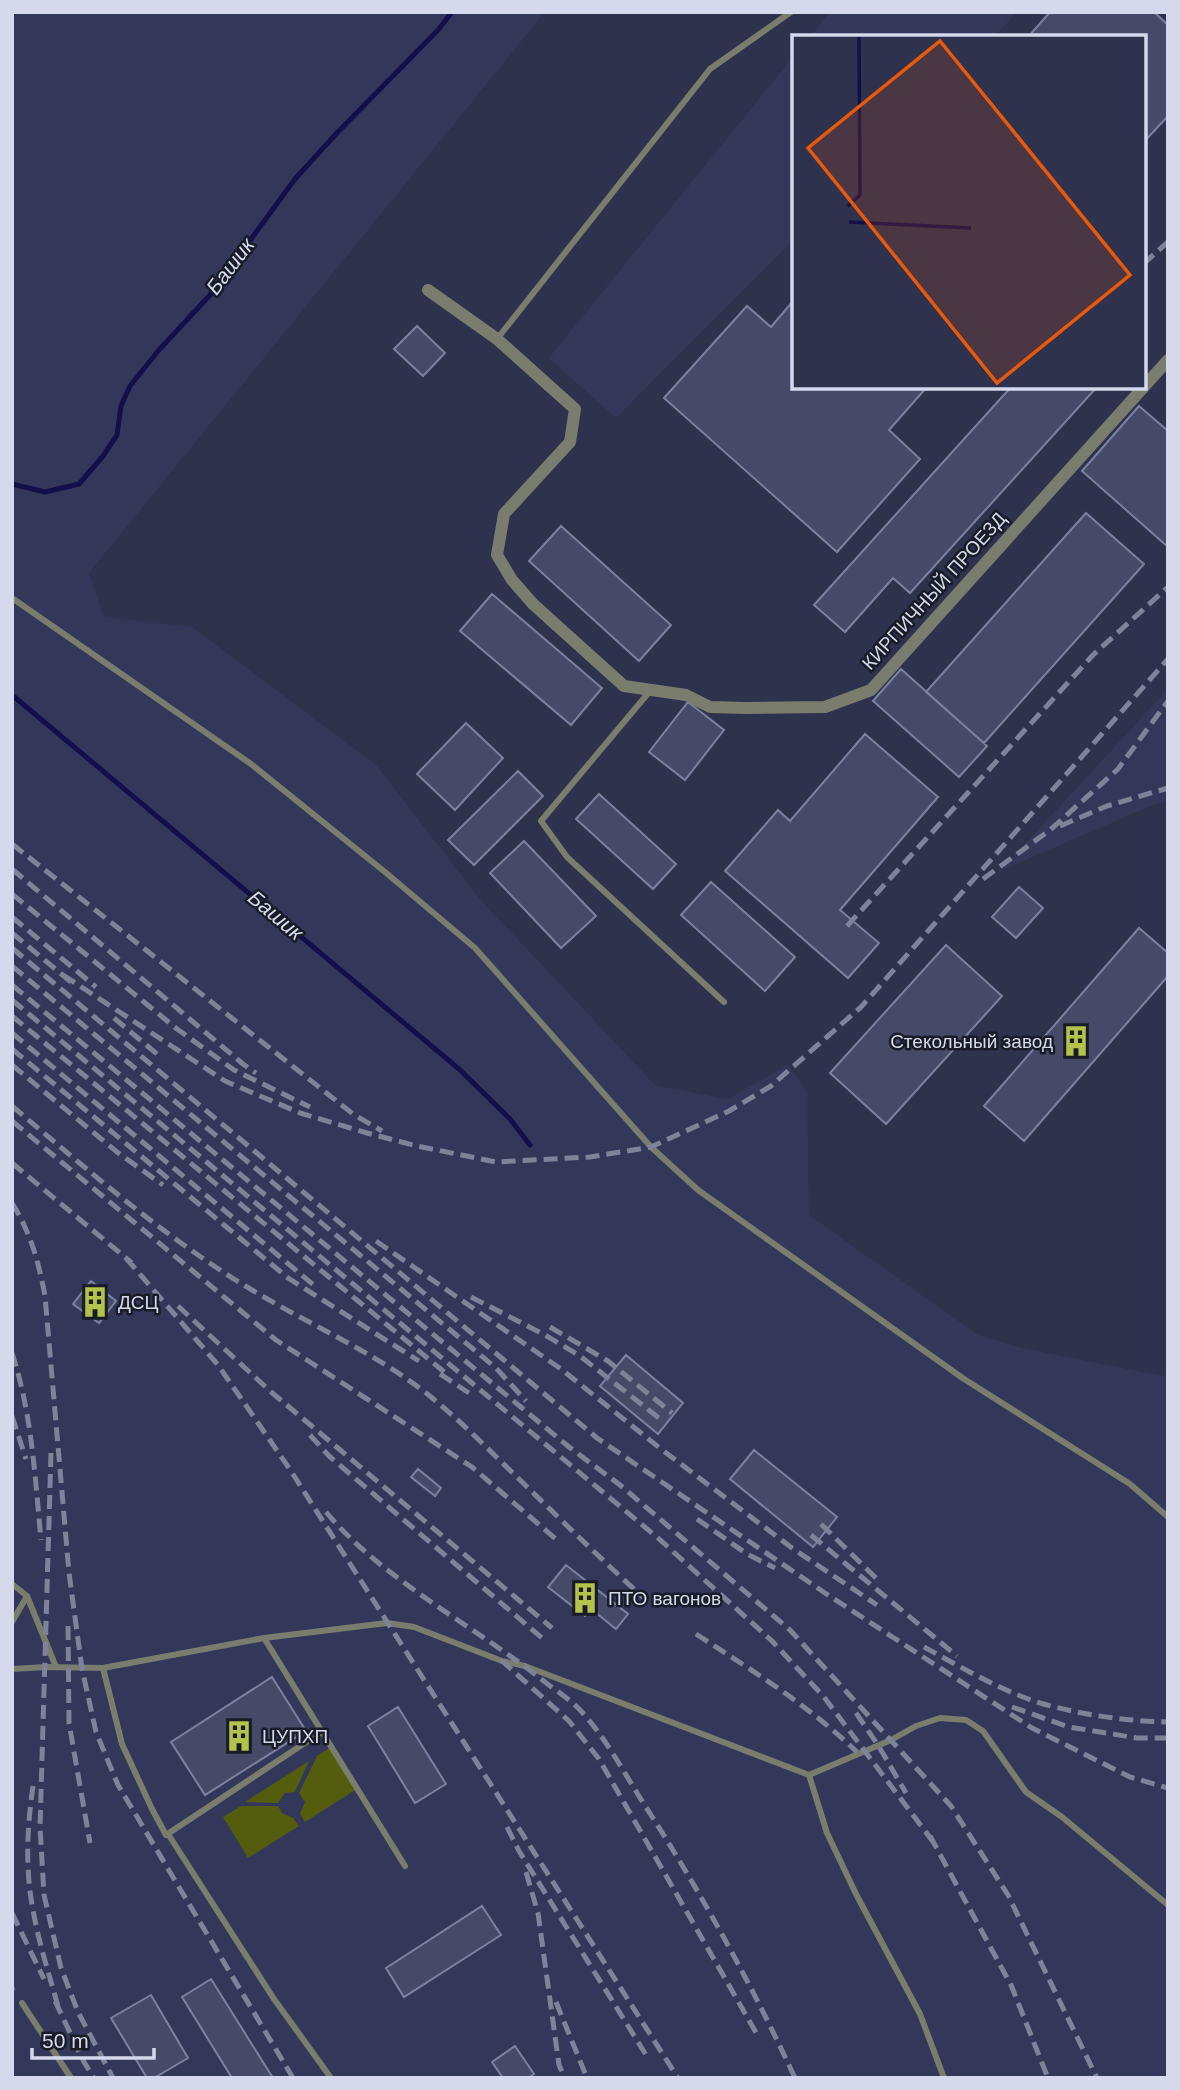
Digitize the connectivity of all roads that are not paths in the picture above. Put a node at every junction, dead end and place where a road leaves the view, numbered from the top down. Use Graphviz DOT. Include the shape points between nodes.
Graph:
graph roads {
  1 [pos="792,12"];
  2 [pos="428,289"];
  3 [pos="497,339"];
  4 [pos="1168,360"];
  5 [pos="1145,386"];
  6 [pos="1143,388"];
  7 [pos="12,598"];
  8 [pos="652,690"];
  9 [pos="724,1002"];
  10 [pos="1168,1517"];
  11 [pos="12,1584"];
  12 [pos="27,1596"];
  13 [pos="12,1622"];
  14 [pos="264,1638"];
  15 [pos="56,1667"];
  16 [pos="103,1668"];
  17 [pos="12,1669"];
  18 [pos="323,1731"];
  19 [pos="809,1775"];
  20 [pos="168,1834"];
  21 [pos="405,1866"];
  22 [pos="1168,1905"];
  23 [pos="22,2003"];
  24 [pos="71,2078"];
  25 [pos="331,2078"];
  26 [pos="944,2078"];
  1 -- 3 [label="lane" via="710,69"];
  2 -- 3 [label="street, КИРПИЧНЫЙ ПРОЕЗД"];
  3 -- 8 [label="street, КИРПИЧНЫЙ ПРОЕЗД" via="575,409 570,442 504,514 497,555 533,604 624,686"];
  4 -- 5 [label="street, КИРПИЧНЫЙ ПРОЕЗД"];
  6 -- 8 [label="street, КИРПИЧНЫЙ ПРОЕЗД" via="871,690 825,707 746,709 710,707 686,695"];
  7 -- 10 [label="lane" via="251,764 475,948 651,1147 698,1190 964,1379 1129,1484"];
  8 -- 9 [label="lane" via="541,821 567,857"];
  11 -- 12 [label="lane"];
  12 -- 13 [label="lane"];
  12 -- 15 [label="lane"];
  14 -- 16 [label="lane"];
  14 -- 18 [label="lane"];
  14 -- 19 [label="lane" via="387,1623 414,1627"];
  15 -- 16 [label="lane"];
  15 -- 17 [label="lane"];
  16 -- 20 [label="lane" via="122,1744"];
  18 -- 20 [label="lane"];
  18 -- 21 [label="lane"];
  19 -- 22 [label="lane" via="916,1726 940,1718 966,1720 983,1731 1026,1792"];
  19 -- 26 [label="lane" via="827,1833 920,2014"];
  20 -- 25 [label="lane" via="274,2000"];
  23 -- 24 [label="lane"];
}
